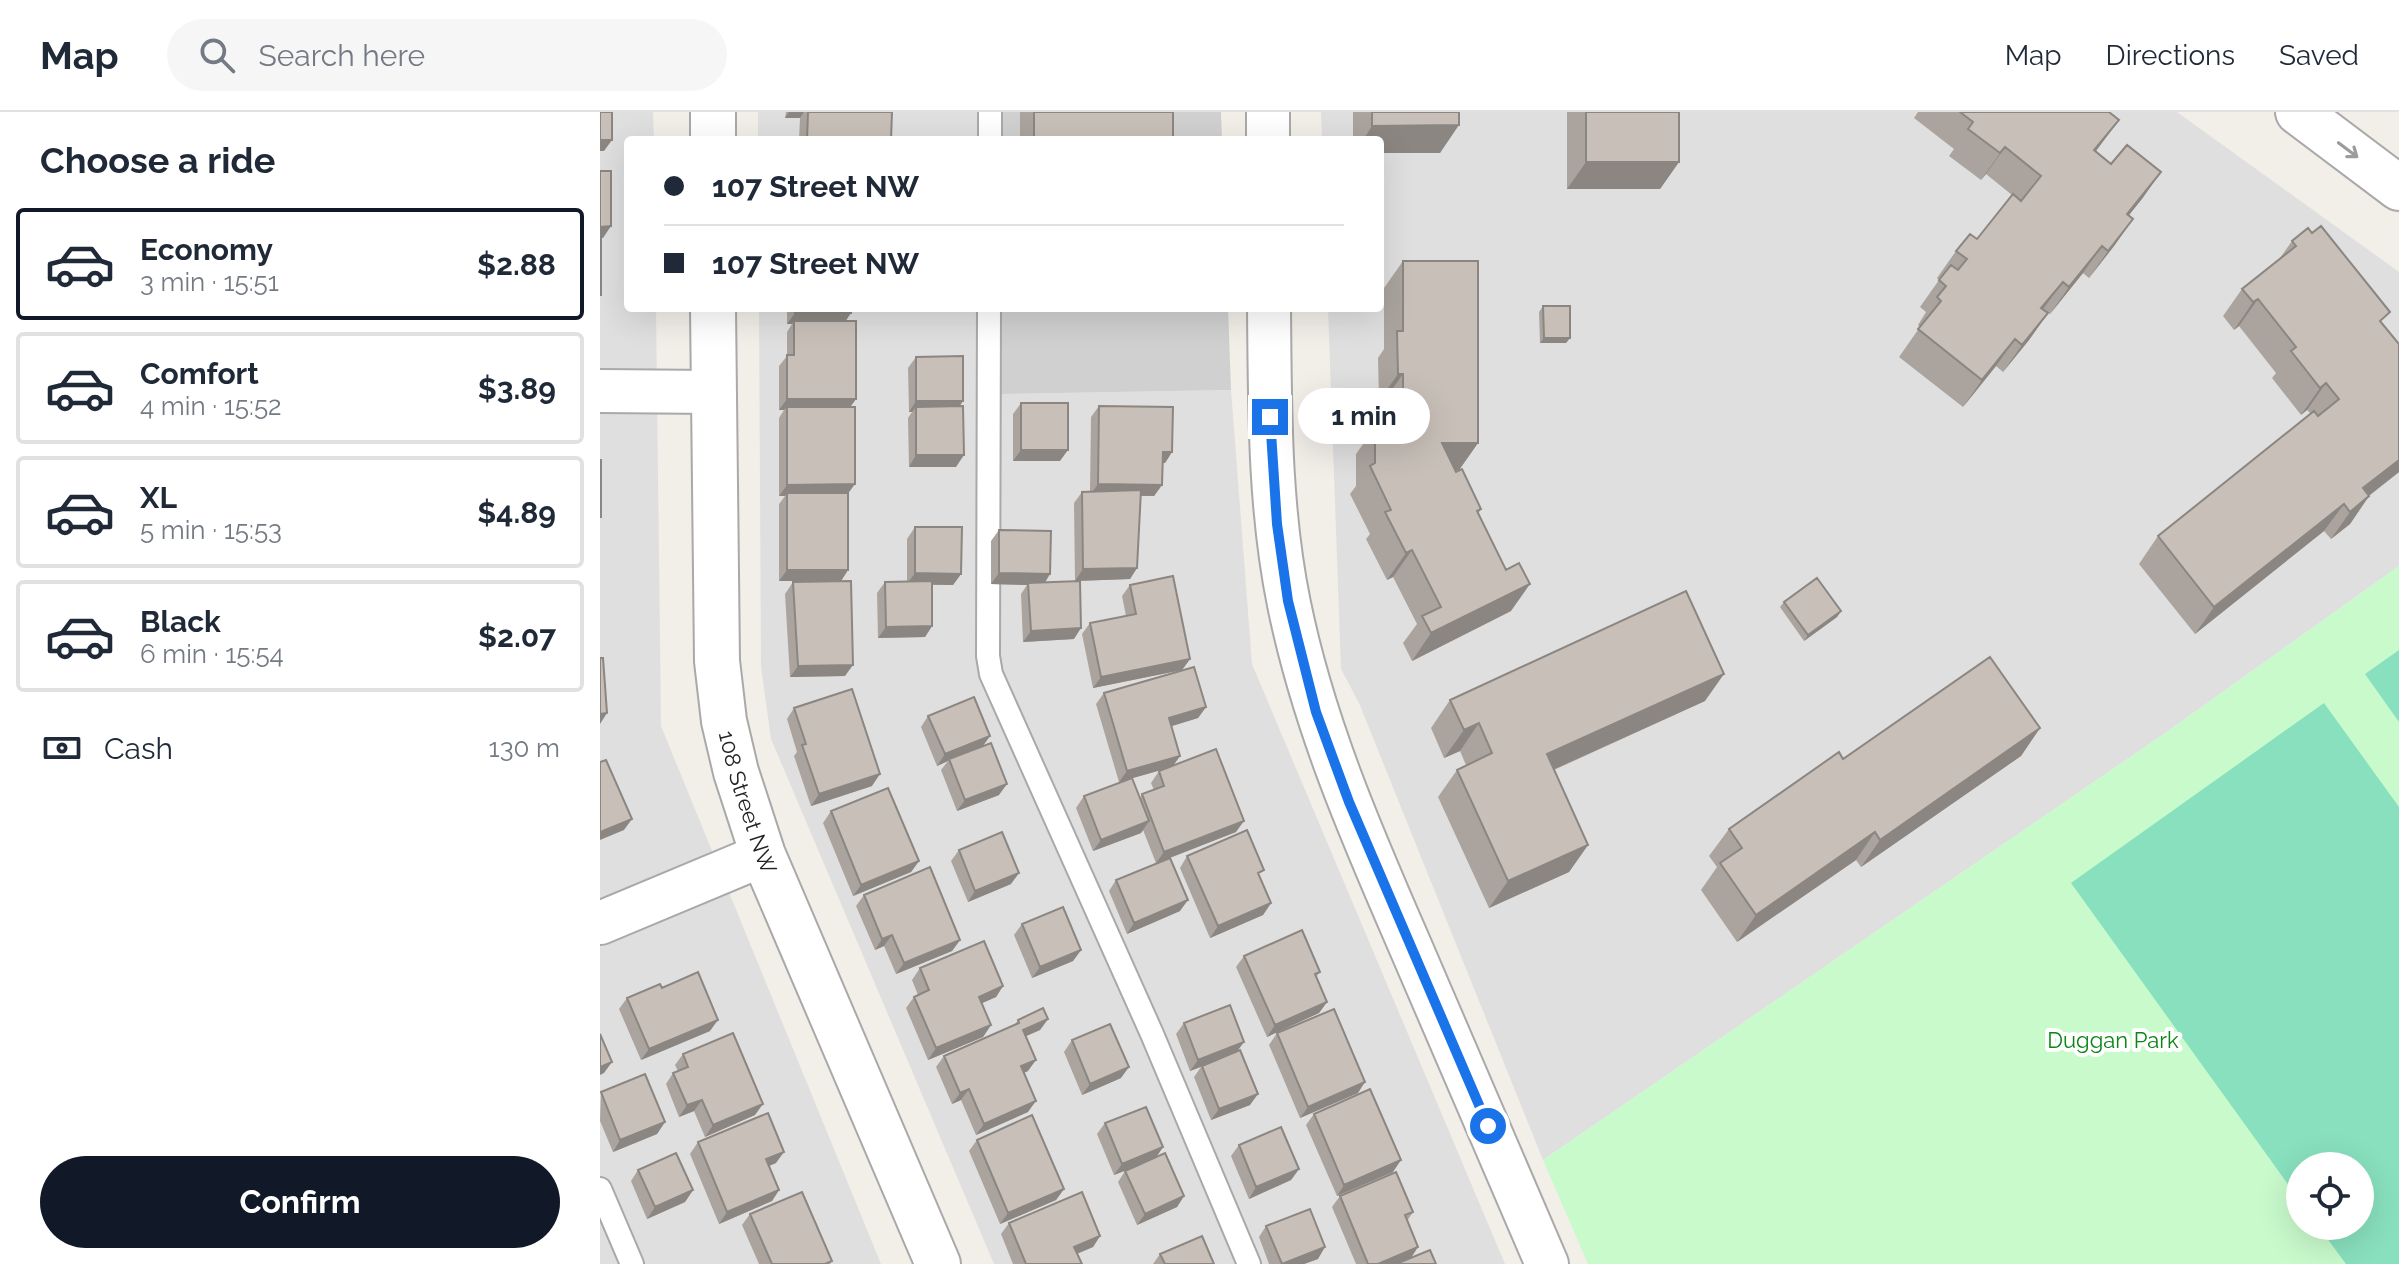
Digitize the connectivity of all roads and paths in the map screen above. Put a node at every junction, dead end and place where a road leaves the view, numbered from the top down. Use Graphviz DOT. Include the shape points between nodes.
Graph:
graph roads {
  1 [pos="713,112"];
  2 [pos="990,112"];
  3 [pos="1268,112"];
  4 [pos="2298,112"];
  5 [pos="713,136"];
  6 [pos="990,136"];
  7 [pos="1268,136"];
  8 [pos="2399,188"];
  9 [pos="713,312"];
  10 [pos="989,312"];
  11 [pos="1269,312"];
  12 [pos="600,391"];
  13 [pos="714,392"];
  14 [pos="763,855"];
  15 [pos="600,923"];
  16 [pos="600,1189"];
  17 [pos="608,1231"];
  18 [pos="632,1264"];
  19 [pos="938,1264"];
  20 [pos="1249,1264"];
  21 [pos="1547,1264"];
  1 -- 5 [label="street"];
  2 -- 6 [label="lane"];
  3 -- 7 [label="street"];
  4 -- 8 [label="street, one-way"];
  9 -- 13 [label="street, 108 Street NW"];
  10 -- 20 [label="lane" via="991,674"];
  11 -- 21 [label="street" via="1277,524 1288,601 1316,712 1365,842"];
  12 -- 13 [label="street"];
  13 -- 14 [label="street, 108 Street NW" via="717,661 733,759"];
  14 -- 15 [label="street"];
  14 -- 19 [label="street, 108 Street NW"];
  16 -- 17 [label="lane"];
  17 -- 18 [label="lane"];
}
